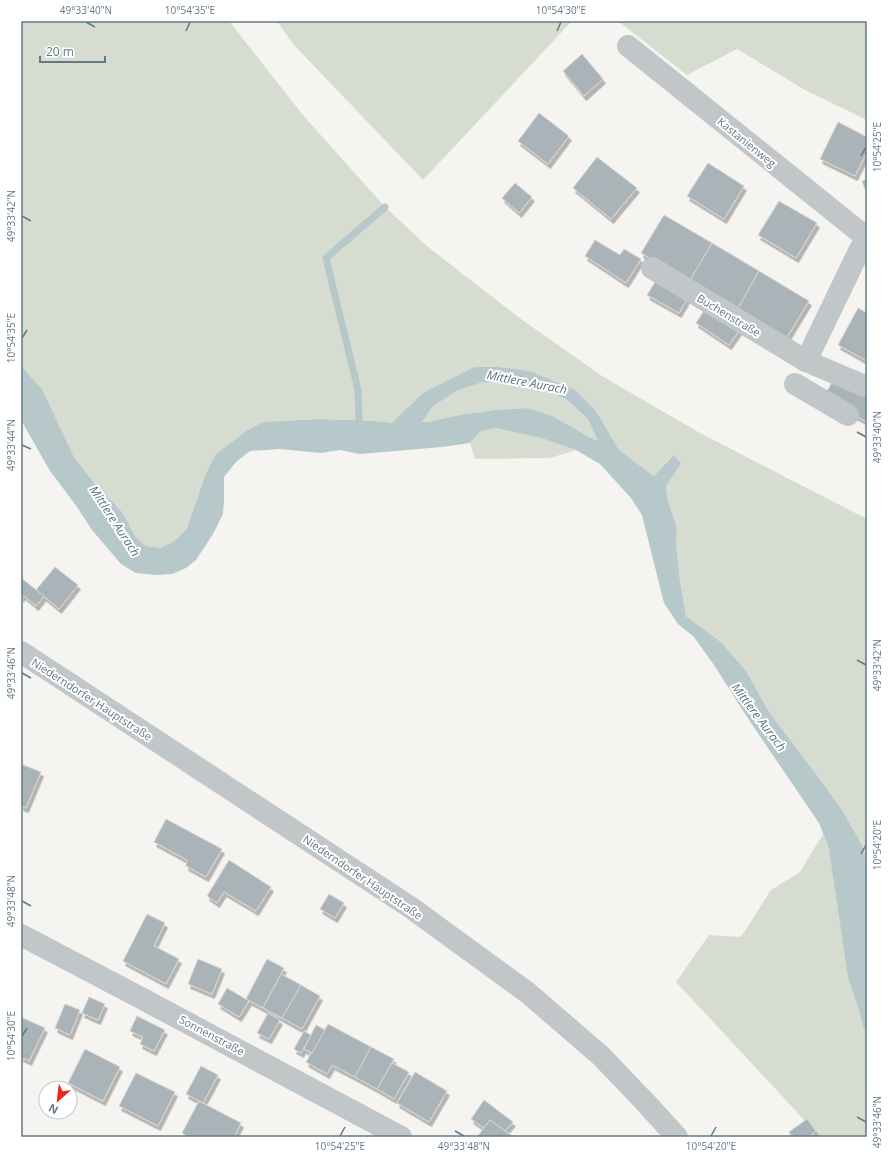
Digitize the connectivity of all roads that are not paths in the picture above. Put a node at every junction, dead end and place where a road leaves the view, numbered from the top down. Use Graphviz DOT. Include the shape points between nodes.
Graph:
graph roads {
  1 [pos="628,46"];
  2 [pos="867,238"];
  3 [pos="867,245"];
  4 [pos="652,268"];
  5 [pos="806,361"];
  6 [pos="795,384"];
  7 [pos="867,387"];
  8 [pos="848,415"];
  9 [pos="21,652"];
  10 [pos="21,935"];
  11 [pos="401,1137"];
  12 [pos="676,1137"];
  1 -- 2 [label="street, Kastanienweg"];
  3 -- 5 [label="street" via="860,250"];
  4 -- 5 [label="street, Buchenstraße"];
  5 -- 7 [label="street, Buchenstraße"];
  6 -- 8 [label="street"];
  9 -- 12 [label="street, Niederndorfer Hauptstraße" via="410,907 522,988 601,1056"];
  10 -- 11 [label="street, Sonnenstraße"];
}
